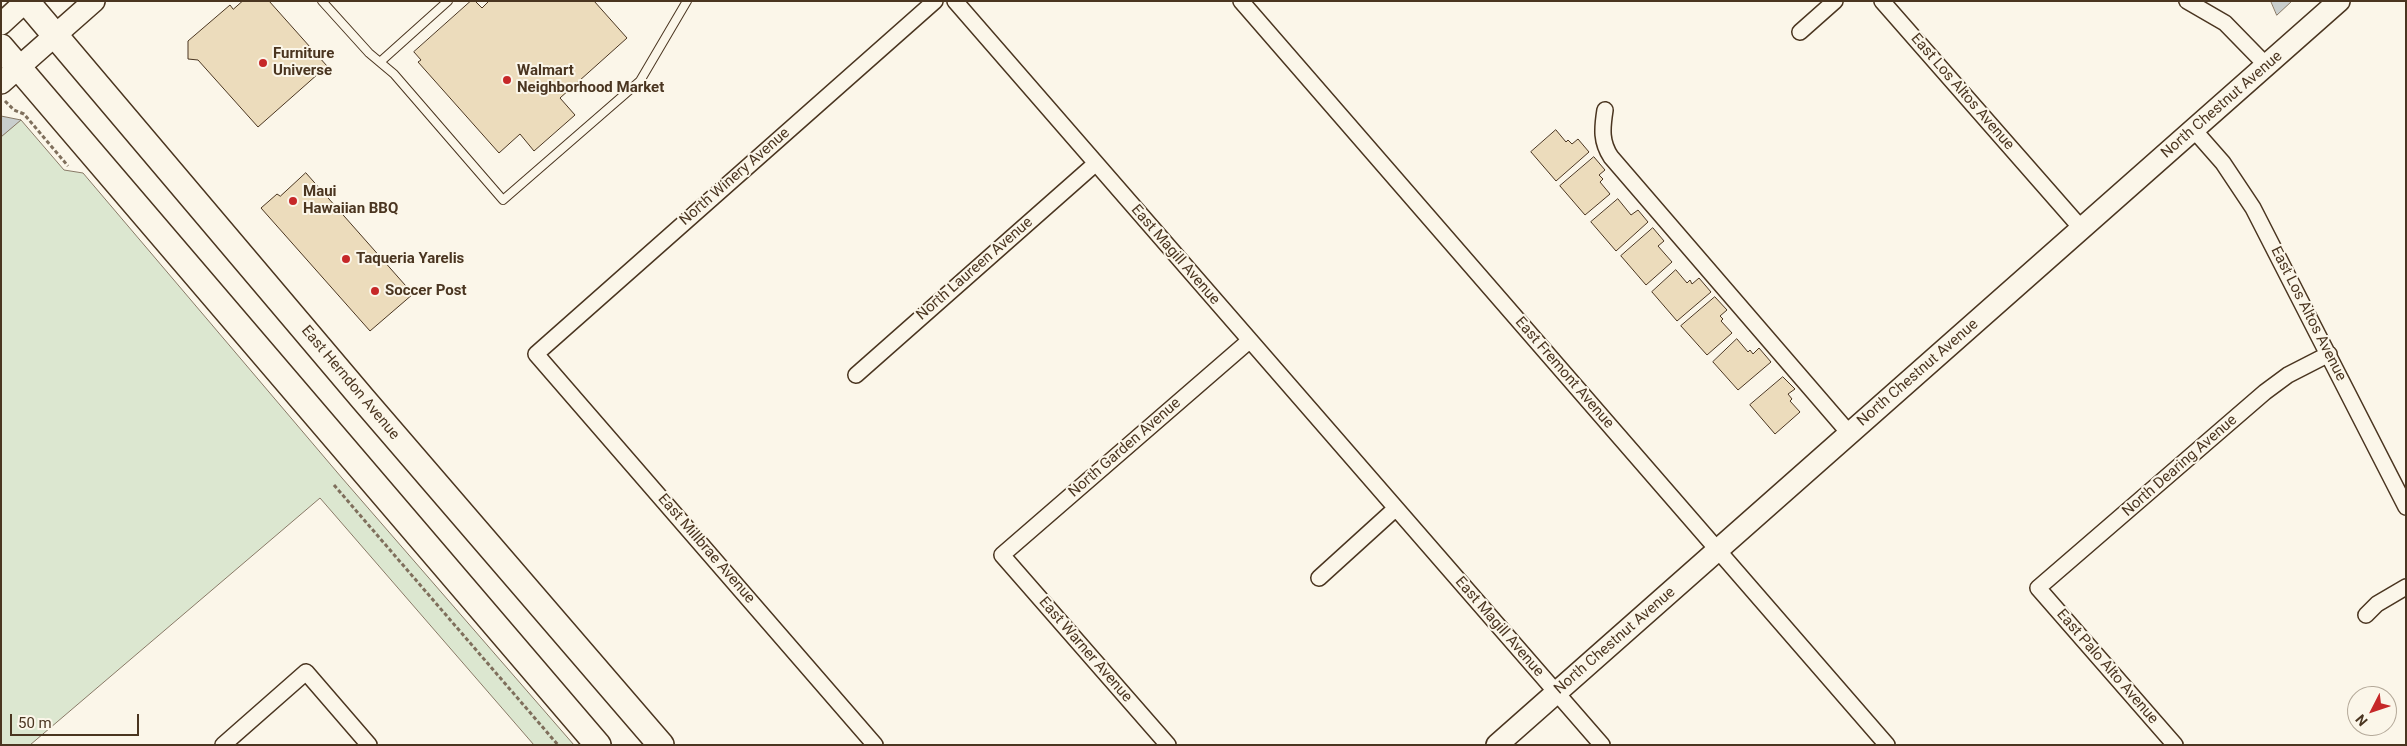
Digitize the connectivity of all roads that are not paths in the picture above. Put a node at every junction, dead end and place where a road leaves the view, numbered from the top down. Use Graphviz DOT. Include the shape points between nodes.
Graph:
graph roads {
  1 [pos="94,1"];
  2 [pos="322,1"];
  3 [pos="448,1"];
  4 [pos="687,1"];
  5 [pos="935,1"];
  6 [pos="955,1"];
  7 [pos="1241,1"];
  8 [pos="1835,1"];
  9 [pos="1882,1"];
  10 [pos="2187,1"];
  11 [pos="2339,1"];
  12 [pos="35,12"];
  13 [pos="1,24"];
  14 [pos="1800,32"];
  15 [pos="1,47"];
  16 [pos="380,62"];
  17 [pos="2267,66"];
  18 [pos="10,75"];
  19 [pos="1605,110"];
  20 [pos="2194,130"];
  21 [pos="1095,164"];
  22 [pos="2081,228"];
  23 [pos="1249,342"];
  24 [pos="536,354"];
  25 [pos="2329,354"];
  26 [pos="856,375"];
  27 [pos="1849,433"];
  28 [pos="2406,507"];
  29 [pos="1395,509"];
  30 [pos="1718,550"];
  31 [pos="1002,555"];
  32 [pos="1318,578"];
  33 [pos="2406,587"];
  34 [pos="2038,588"];
  35 [pos="2366,615"];
  36 [pos="1556,692"];
  37 [pos="223,745"];
  38 [pos="369,745"];
  39 [pos="598,745"];
  40 [pos="661,745"];
  41 [pos="875,745"];
  42 [pos="1168,745"];
  43 [pos="1497,745"];
  44 [pos="1602,745"];
  45 [pos="1888,745"];
  46 [pos="2175,745"];
  1 -- 12 [label="street"];
  2 -- 16 [label="lane"];
  3 -- 16 [label="lane"];
  4 -- 16 [label="lane" via="640,81 503,200"];
  5 -- 24 [label="street, North Winery Avenue"];
  6 -- 21 [label="street, East Magill Avenue"];
  7 -- 30 [label="street, East Fremont Avenue"];
  8 -- 14 [label="street"];
  9 -- 22 [label="street, East Los Altos Avenue"];
  10 -- 17 [label="street" via="2225,23"];
  11 -- 17 [label="street, North Chestnut Avenue"];
  12 -- 13 [label="street"];
  12 -- 18 [label="street"];
  12 -- 40 [label="main road, East Herndon Avenue"];
  15 -- 18 [label="main road"];
  17 -- 20 [label="street, North Chestnut Avenue"];
  18 -- 39 [label="main road"];
  19 -- 27 [label="street" via="1602,127 1604,145 1611,157"];
  20 -- 22 [label="street, North Chestnut Avenue"];
  20 -- 25 [label="street, East Los Altos Avenue" via="2223,163 2253,208"];
  21 -- 23 [label="street, East Magill Avenue"];
  21 -- 26 [label="street, North Laureen Avenue"];
  22 -- 27 [label="street, North Chestnut Avenue"];
  23 -- 29 [label="street, East Magill Avenue"];
  23 -- 31 [label="street, North Garden Avenue"];
  24 -- 41 [label="street, East Millbrae Avenue"];
  25 -- 28 [label="street, East Los Altos Avenue"];
  25 -- 34 [label="street, North Dearing Avenue" via="2288,375 2265,392"];
  27 -- 30 [label="street, North Chestnut Avenue"];
  29 -- 32 [label="street"];
  29 -- 36 [label="street, East Magill Avenue"];
  30 -- 36 [label="street, North Chestnut Avenue"];
  30 -- 45 [label="street, East Fremont Avenue"];
  31 -- 42 [label="street, East Warner Avenue"];
  33 -- 35 [label="street" via="2377,604"];
  34 -- 46 [label="street, East Palo Alto Avenue"];
  36 -- 43 [label="street, North Chestnut Avenue"];
  36 -- 44 [label="street, East Magill Avenue"];
  37 -- 38 [label="street" via="306,672"];
}
